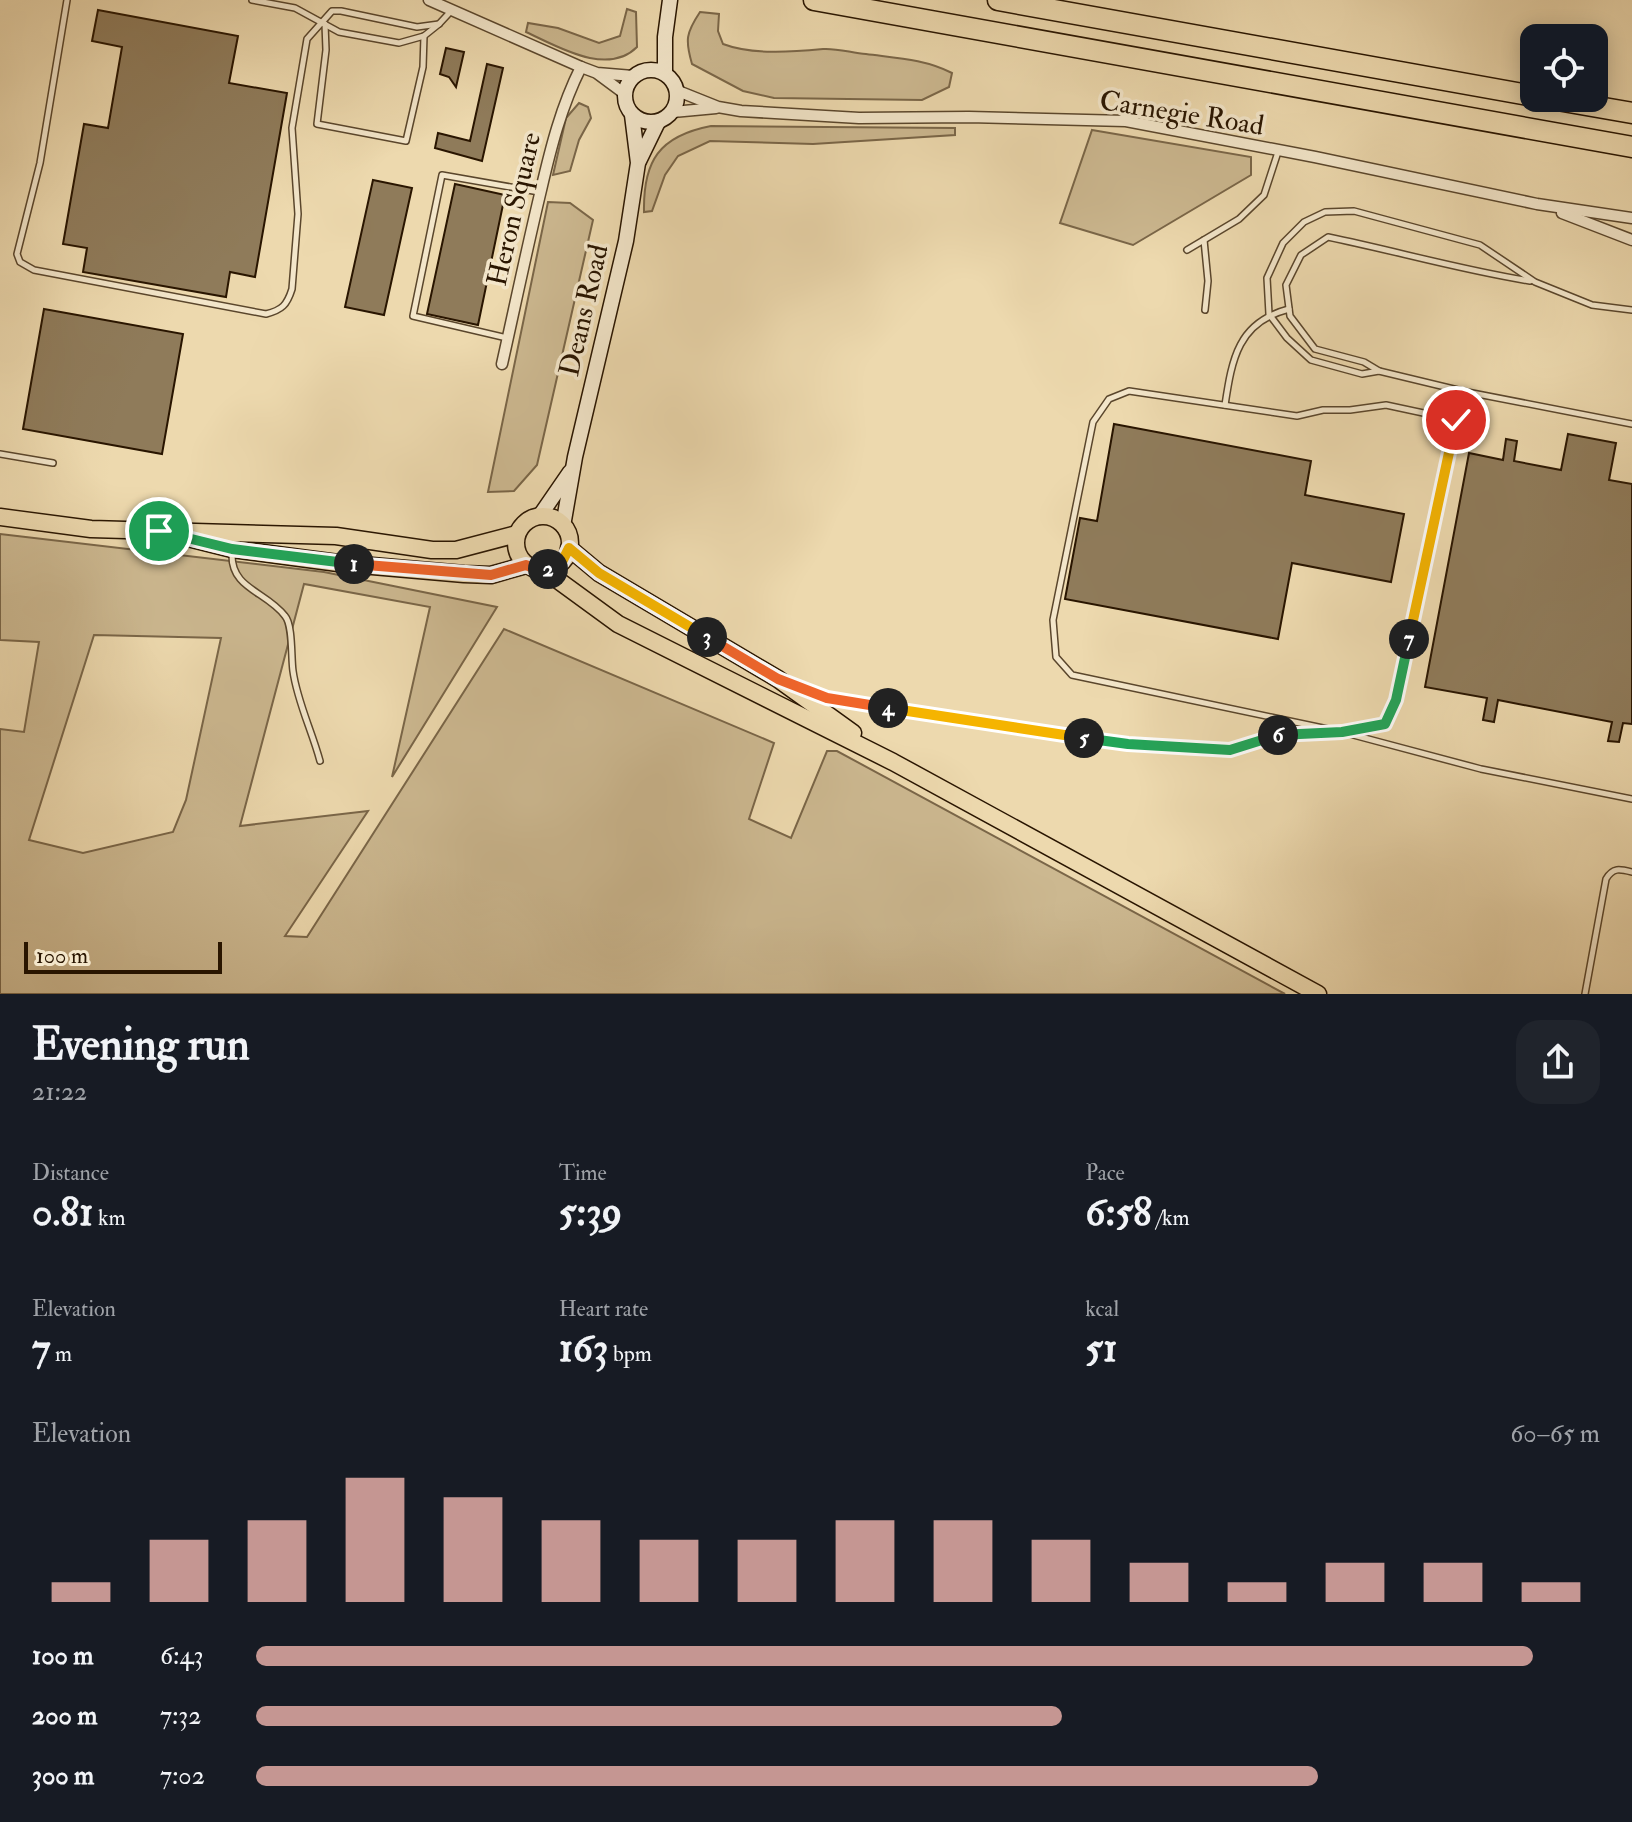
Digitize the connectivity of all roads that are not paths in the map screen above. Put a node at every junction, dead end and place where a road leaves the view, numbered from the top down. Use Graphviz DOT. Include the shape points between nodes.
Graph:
graph roads {
  1 [pos="67,0"];
  2 [pos="252,0"];
  3 [pos="429,0"];
  4 [pos="814,0"];
  5 [pos="998,0"];
  6 [pos="669,7"];
  7 [pos="452,9"];
  8 [pos="322,23"];
  9 [pos="439,24"];
  10 [pos="424,36"];
  11 [pos="665,37"];
  12 [pos="581,67"];
  13 [pos="648,69"];
  14 [pos="597,73"];
  15 [pos="665,73"];
  16 [pos="633,76"];
  17 [pos="678,91"];
  18 [pos="1520,93"];
  19 [pos="625,94"];
  20 [pos="718,107"];
  21 [pos="1608,109"];
  22 [pos="673,112"];
  23 [pos="1632,113"];
  24 [pos="632,115"];
  25 [pos="658,122"];
  26 [pos="1632,147"];
  27 [pos="1279,151"];
  28 [pos="638,163"];
  29 [pos="540,192"];
  30 [pos="1537,204"];
  31 [pos="1632,218"];
  32 [pos="1204,240"];
  33 [pos="1632,240"];
  34 [pos="1187,250"];
  35 [pos="1535,282"];
  36 [pos="1289,309"];
  37 [pos="1205,310"];
  38 [pos="1632,310"];
  39 [pos="1269,314"];
  40 [pos="507,338"];
  41 [pos="502,364"];
  42 [pos="1379,371"];
  43 [pos="1462,391"];
  44 [pos="1225,405"];
  45 [pos="1456,420"];
  46 [pos="1632,424"];
  47 [pos="0,454"];
  48 [pos="53,463"];
  49 [pos="572,469"];
  50 [pos="0,517"];
  51 [pos="539,517"];
  52 [pos="563,526"];
  53 [pos="159,531"];
  54 [pos="517,534"];
  55 [pos="569,548"];
  56 [pos="232,549"];
  57 [pos="526,565"];
  58 [pos="544,570"];
  59 [pos="778,679"];
  60 [pos="1342,732"];
  61 [pos="320,761"];
  62 [pos="893,762"];
  63 [pos="1632,799"];
  64 [pos="1632,872"];
  65 [pos="1318,994"];
  66 [pos="1585,994"];
  1 -- 8 [label="lane" via="40,163 17,254 20,262 34,270 266,314 280,310 292,289 298,214 292,128 307,39"];
  2 -- 8 [label="lane" via="295,8"];
  3 -- 7 [label="street"];
  4 -- 26 [label="highway"];
  5 -- 18 [label="highway"];
  6 -- 11 [label="street"];
  7 -- 9 [label="lane"];
  7 -- 12 [label="street"];
  8 -- 9 [label="lane" via="332,11 341,11 417,27"];
  8 -- 10 [label="lane" via="339,32 399,43"];
  8 -- 10 [label="lane" via="326,50 317,124 406,141 423,67"];
  9 -- 10 [label="lane"];
  11 -- 13 [label="street"];
  11 -- 15 [label="street"];
  12 -- 14 [label="street"];
  12 -- 29 [label="street, Heron Square" via="562,109"];
  13 -- 15 [label="street"];
  13 -- 16 [label="street"];
  14 -- 16 [label="street"];
  14 -- 19 [label="street"];
  15 -- 17 [label="street"];
  16 -- 19 [label="street"];
  17 -- 20 [label="street, Carnegie Road"];
  17 -- 22 [label="street"];
  19 -- 24 [label="street"];
  20 -- 22 [label="street, Carnegie Road"];
  20 -- 27 [label="street, Carnegie Road" via="859,118 1126,121"];
  21 -- 23 [label="highway"];
  22 -- 25 [label="street"];
  24 -- 25 [label="street"];
  24 -- 28 [label="street, Deans Road"];
  25 -- 28 [label="street, Deans Road"];
  27 -- 30 [label="street, Carnegie Road"];
  27 -- 32 [label="lane" via="1264,195 1239,219"];
  28 -- 49 [label="street, Deans Road" via="626,241"];
  29 -- 40 [label="street, Heron Square"];
  29 -- 40 [label="lane" via="442,175 413,316"];
  30 -- 31 [label="street, Carnegie Road"];
  30 -- 33 [label="street, Carnegie Road"];
  32 -- 34 [label="lane"];
  32 -- 37 [label="lane"];
  35 -- 36 [label="lane" via="1328,237 1301,255 1286,285"];
  35 -- 38 [label="lane" via="1592,305"];
  35 -- 39 [label="lane" via="1480,245 1354,211 1325,212 1304,222 1283,243 1267,278"];
  36 -- 39 [label="lane"];
  36 -- 42 [label="lane" via="1315,349"];
  39 -- 42 [label="lane" via="1311,360 1362,374"];
  39 -- 44 [label="lane" via="1238,345"];
  40 -- 41 [label="street, Heron Square"];
  42 -- 43 [label="lane"];
  43 -- 45 [label="lane"];
  43 -- 46 [label="lane"];
  44 -- 45 [label="lane" via="1297,416 1386,405"];
  44 -- 60 [label="lane" via="1129,391 1109,399 1093,422 1053,620 1056,657 1072,675"];
  45 -- 60 [label="lane" via="1396,700 1385,724"];
  47 -- 48 [label="lane"];
  49 -- 51 [label="street, Deans Road"];
  49 -- 52 [label="street, Deans Road"];
  50 -- 53 [label="main road"];
  51 -- 52 [label="main road"];
  51 -- 54 [label="main road"];
  52 -- 55 [label="main road"];
  53 -- 54 [label="main road" via="336,536 432,550 456,550"];
  53 -- 56 [label="main road"];
  54 -- 57 [label="main road" via="517,550"];
  55 -- 58 [label="main road" via="562,562"];
  55 -- 59 [label="main road" via="599,573"];
  56 -- 57 [label="main road" via="491,575"];
  56 -- 61 [label="lane" via="231,568 237,578 288,619 293,675"];
  57 -- 58 [label="main road"];
  58 -- 62 [label="main road" via="618,624"];
  59 -- 60 [label="lane" via="827,698 1128,744 1230,750 1274,735"];
  59 -- 62 [label="main road"];
  60 -- 63 [label="lane" via="1481,769"];
  62 -- 65 [label="main road"];
  64 -- 66 [label="lane" via="1618,869 1606,879"];
}
